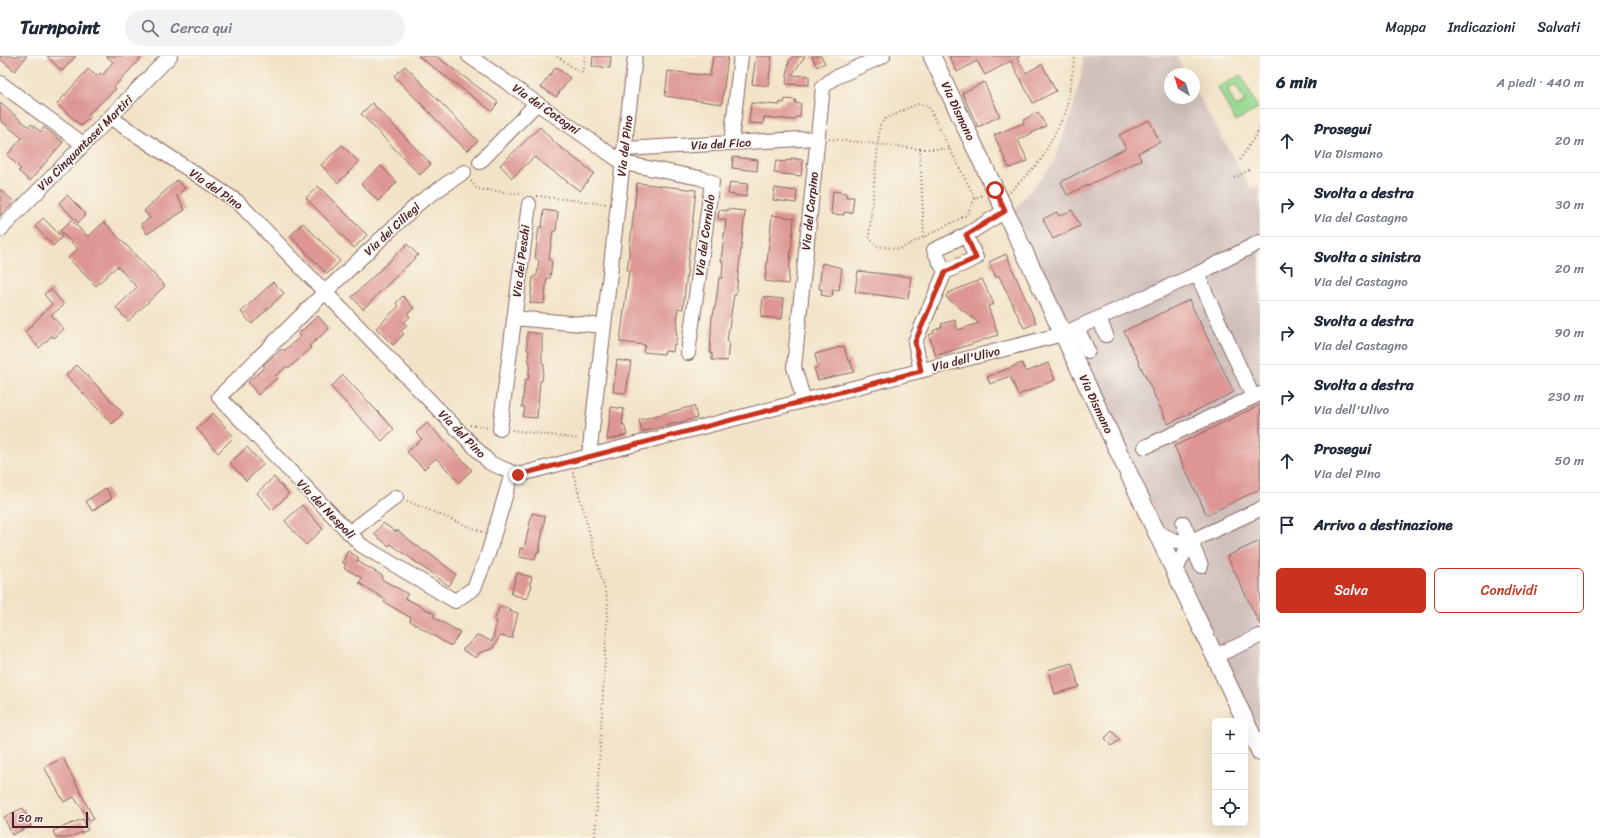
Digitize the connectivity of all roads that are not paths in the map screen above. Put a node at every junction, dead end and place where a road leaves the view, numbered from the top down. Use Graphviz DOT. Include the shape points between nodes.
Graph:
graph roads {
  1 [pos="170,56"];
  2 [pos="469,56"];
  3 [pos="635,56"];
  4 [pos="741,56"];
  5 [pos="883,56"];
  6 [pos="932,56"];
  7 [pos="0,83"];
  8 [pos="537,103"];
  9 [pos="111,118"];
  10 [pos="818,138"];
  11 [pos="731,143"];
  12 [pos="83,144"];
  13 [pos="624,156"];
  14 [pos="480,162"];
  15 [pos="464,172"];
  16 [pos="528,204"];
  17 [pos="1005,204"];
  18 [pos="0,230"];
  19 [pos="966,235"];
  20 [pos="1260,242"];
  21 [pos="945,272"];
  22 [pos="1197,274"];
  23 [pos="325,292"];
  24 [pos="514,318"];
  25 [pos="1099,318"];
  26 [pos="604,326"];
  27 [pos="1070,331"];
  28 [pos="1106,335"];
  29 [pos="1088,351"];
  30 [pos="688,353"];
  31 [pos="921,371"];
  32 [pos="1256,395"];
  33 [pos="804,401"];
  34 [pos="500,429"];
  35 [pos="1145,447"];
  36 [pos="589,456"];
  37 [pos="512,472"];
  38 [pos="396,496"];
  39 [pos="1260,509"];
  40 [pos="1183,523"];
  41 [pos="1156,532"];
  42 [pos="349,533"];
  43 [pos="1191,541"];
  44 [pos="1201,566"];
  45 [pos="1175,574"];
  46 [pos="1260,636"];
  47 [pos="1215,656"];
  48 [pos="1255,727"];
  49 [pos="1260,752"];
  1 -- 9 [label="street, Via Cinquantasei Martiri"];
  2 -- 8 [label="street, Via dei Cotogni"];
  3 -- 13 [label="street, Via del Pino"];
  4 -- 11 [label="street"];
  5 -- 10 [label="street, Via del Carpino" via="834,78 823,86"];
  6 -- 17 [label="main road, Via Dismano"];
  7 -- 12 [label="street"];
  8 -- 13 [label="street, Via dei Cotogni"];
  8 -- 14 [label="street"];
  9 -- 12 [label="street, Via Cinquantasei Martiri"];
  9 -- 23 [label="street, Via del Pino" via="238,202"];
  10 -- 11 [label="street, Via del Fico"];
  10 -- 33 [label="street, Via del Carpino" via="794,367"];
  11 -- 13 [label="street, Via del Fico"];
  12 -- 18 [label="street, Via Cinquantasei Martiri"];
  13 -- 26 [label="street, Via del Pino"];
  13 -- 30 [label="street, Via del Corniolo" via="712,182"];
  15 -- 23 [label="street, Via dei Ciliegi" via="420,202"];
  16 -- 24 [label="street, Via dei Peschi"];
  17 -- 19 [label="street"];
  17 -- 27 [label="main road, Via Dismano"];
  19 -- 21 [label="street" via="976,258"];
  19 -- 21 [label="street" via="934,250"];
  20 -- 22 [label="street, Via dell'Ulivo"];
  21 -- 31 [label="street" via="915,342"];
  22 -- 25 [label="street, Via dell'Ulivo"];
  22 -- 32 [label="street"];
  23 -- 37 [label="street, Via del Pino" via="490,463"];
  23 -- 42 [label="street, Via dei Nespoli" via="219,397"];
  24 -- 26 [label="street"];
  24 -- 34 [label="street, Via dei Peschi"];
  25 -- 27 [label="street, Via dell'Ulivo"];
  25 -- 28 [label="street"];
  26 -- 36 [label="street, Via del Pino"];
  27 -- 29 [label="street"];
  27 -- 31 [label="street, Via dell'Ulivo"];
  27 -- 41 [label="main road, Via Dismano"];
  31 -- 33 [label="street, Via dell'Ulivo"];
  32 -- 35 [label="street"];
  33 -- 36 [label="street, Via dell'Ulivo"];
  36 -- 37 [label="street, Via del Pino" via="518,475"];
  37 -- 42 [label="street, Via dei Nespoli" via="488,554 474,588 455,601 361,544"];
  38 -- 42 [label="street"];
  39 -- 43 [label="street"];
  40 -- 43 [label="street"];
  41 -- 43 [label="street" via="1176,541"];
  41 -- 45 [label="main road, Via Dismano"];
  43 -- 44 [label="street"];
  43 -- 45 [label="street"];
  45 -- 47 [label="main road, Via Dismano"];
  46 -- 47 [label="street"];
  47 -- 48 [label="main road, Via Dismano"];
  48 -- 49 [label="main road, Via Dismano"];
}
